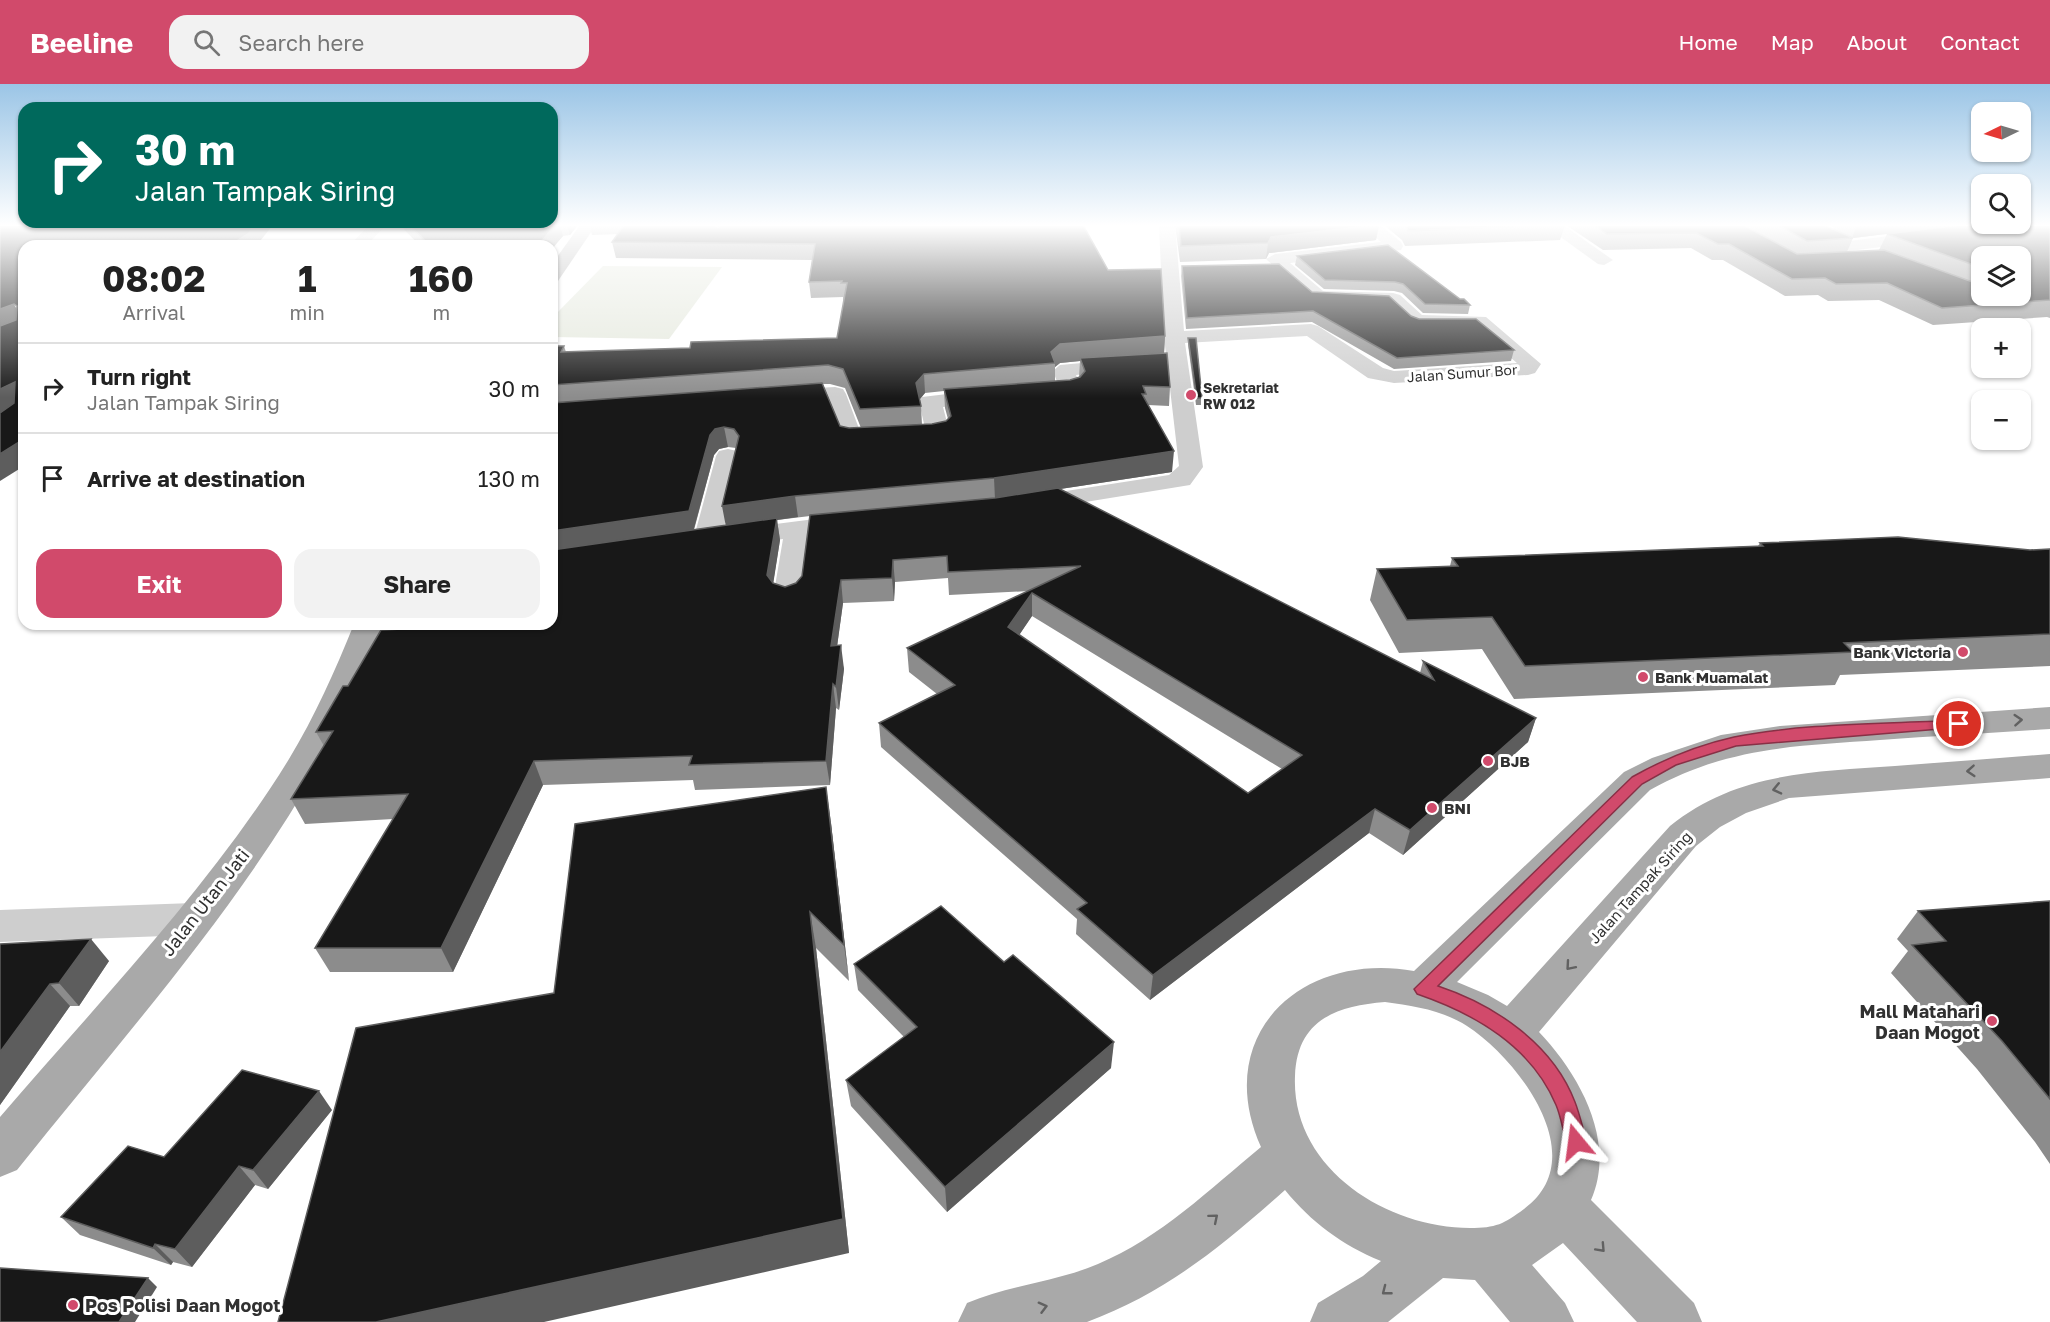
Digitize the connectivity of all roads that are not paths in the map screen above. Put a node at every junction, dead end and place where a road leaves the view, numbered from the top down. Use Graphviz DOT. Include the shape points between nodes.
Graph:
graph roads {
  1 [pos="1179,283"];
  2 [pos="1303,283"];
  3 [pos="1174,337"];
  4 [pos="1157,363"];
  5 [pos="758,399"];
  6 [pos="728,456"];
  7 [pos="1006,507"];
  8 [pos="883,520"];
  9 [pos="798,527"];
  10 [pos="788,598"];
  11 [pos="367,630"];
  12 [pos="2050,718"];
  13 [pos="2050,765"];
  14 [pos="193,919"];
  15 [pos="0,926"];
  16 [pos="1423,989"];
  17 [pos="1511,1033"];
  18 [pos="0,1154"];
  19 [pos="1289,1155"];
  20 [pos="1561,1205"];
  21 [pos="1431,1254"];
  22 [pos="1487,1254"];
  23 [pos="986,1322"];
  24 [pos="1337,1322"];
  25 [pos="1546,1322"];
  26 [pos="1676,1322"];
  1 -- 3 [label="street"];
  2 -- 3 [label="street, Jalan Sumur Bor" via="1318,296 1393,299 1417,321 1479,321 1531,364 1528,369 1394,377 1376,373 1311,330"];
  3 -- 4 [label="street"];
  4 -- 5 [label="street" via="1067,369 1064,371 1069,390 933,400 930,402 938,434 933,435 858,441 851,439 835,394"];
  4 -- 7 [label="street" via="1180,408 1191,466 1181,480"];
  6 -- 9 [label="street" via="696,543"];
  8 -- 9 [label="street"];
  9 -- 10 [label="street"];
  11 -- 14 [label="main road, Jalan Utan Jati" via="354,669 319,739 277,808"];
  16 -- 12 [label="main road, one-way" via="1637,781 1671,762 1713,747 1766,738"];
  13 -- 17 [label="main road, Jalan Tampak Siring, one-way" via="1789,786 1730,805 1698,822 1683,836"];
  14 -- 15 [label="street"];
  14 -- 18 [label="main road, Jalan Utan Jati"];
  16 -- 17 [label="main road" via="1484,1013"];
  16 -- 19 [label="main road" via="1385,984 1349,988 1317,1000 1292,1020 1275,1047 1268,1080 1272,1117"];
  17 -- 20 [label="main road" via="1543,1065 1565,1103 1576,1142 1574,1181"];
  19 -- 21 [label="main road" via="1324,1199 1374,1234"];
  23 -- 19 [label="main road, one-way" via="1118,1283 1189,1238"];
  20 -- 22 [label="main road" via="1538,1234 1514,1247"];
  20 -- 26 [label="main road, one-way"];
  21 -- 22 [label="main road"];
  21 -- 24 [label="main road, one-way" via="1382,1295"];
  22 -- 25 [label="main road"];
}
